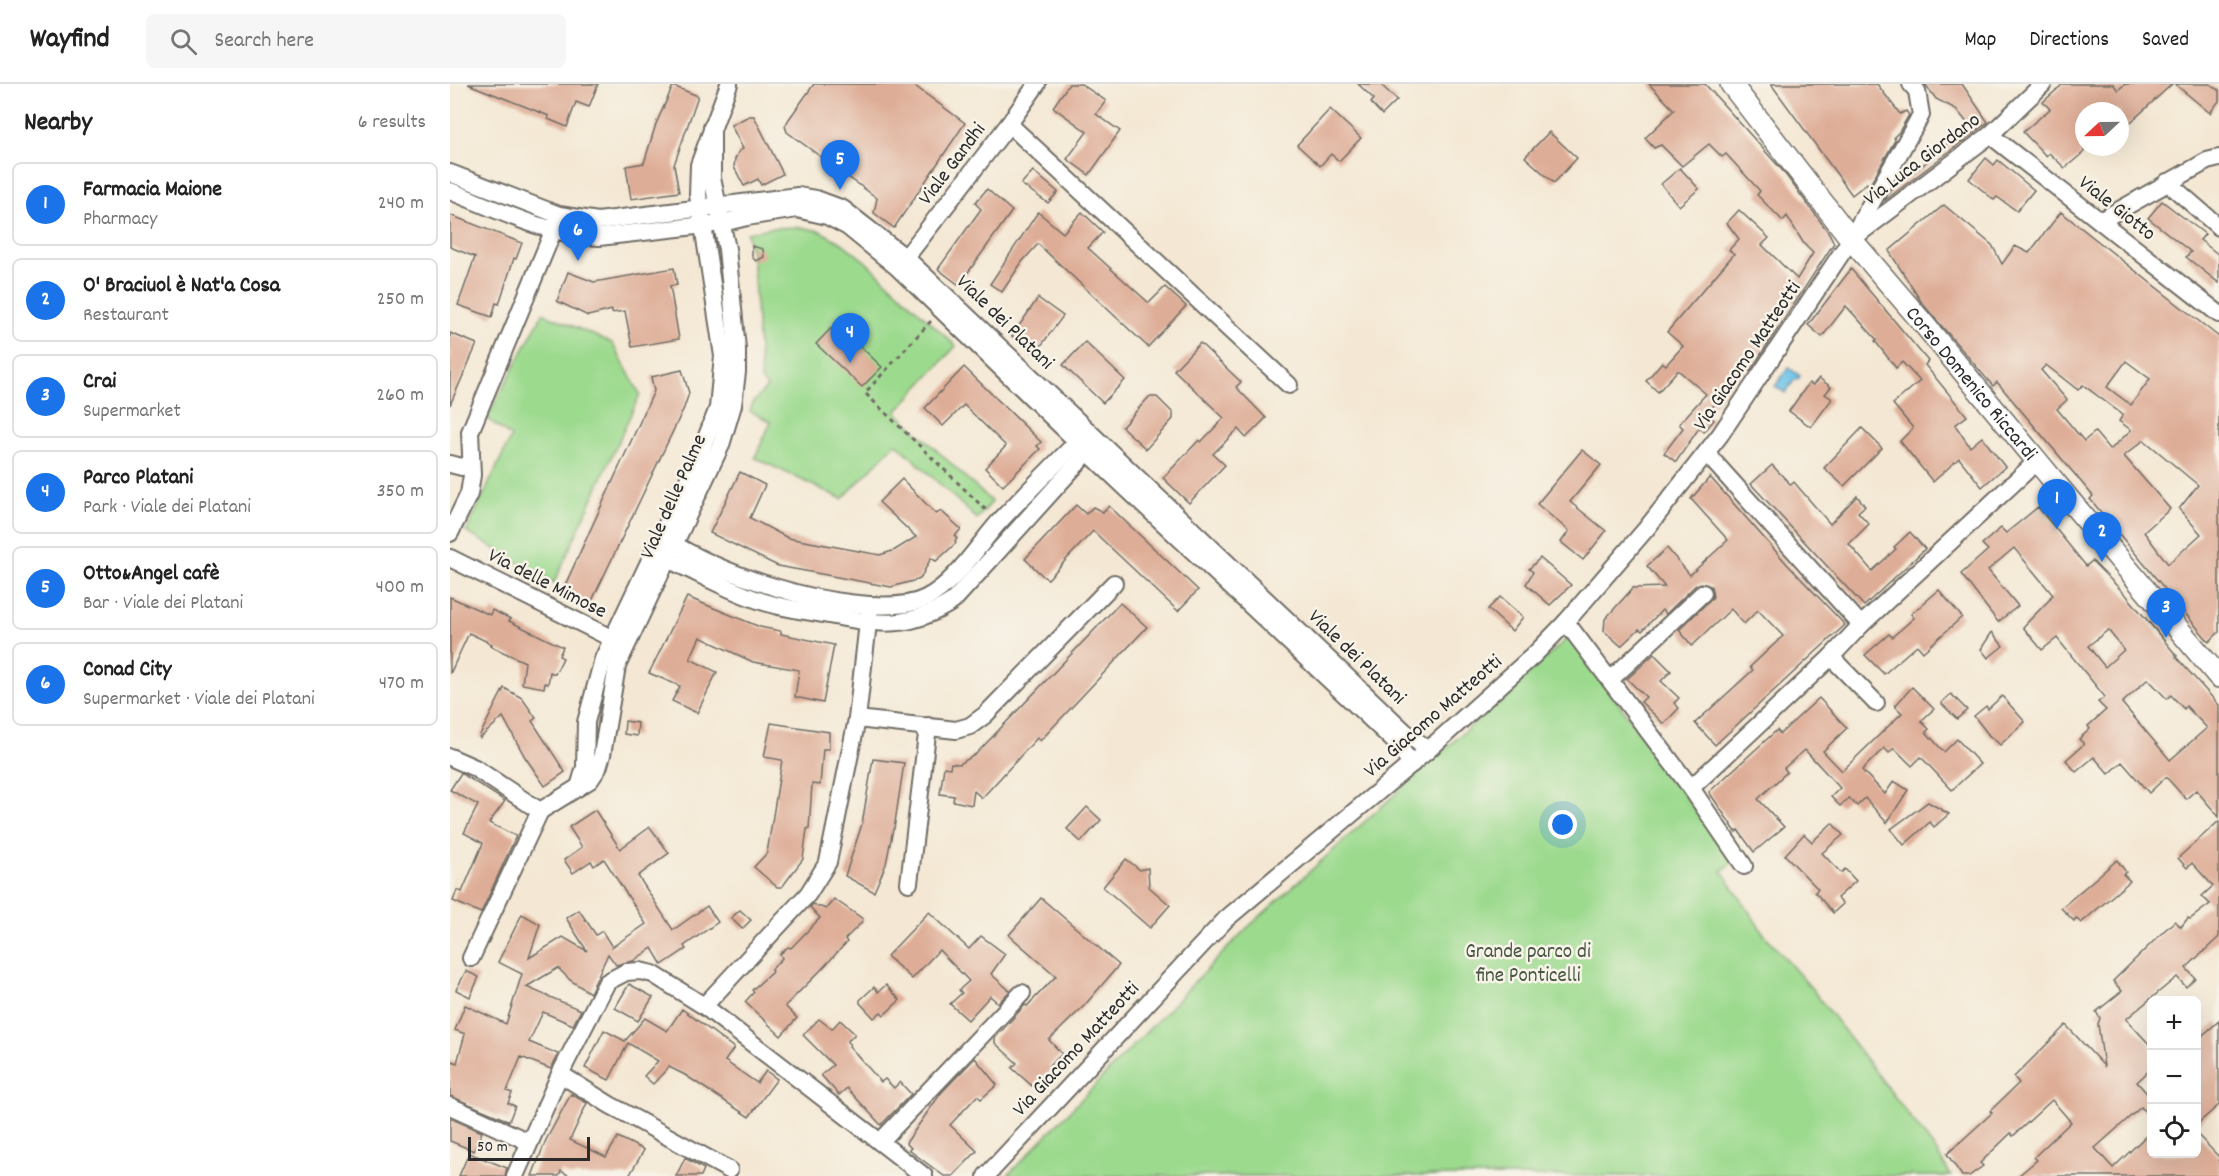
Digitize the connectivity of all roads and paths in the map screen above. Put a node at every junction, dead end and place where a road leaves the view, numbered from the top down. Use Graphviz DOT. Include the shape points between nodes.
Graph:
graph roads {
  1 [pos="729,84"];
  2 [pos="1037,84"];
  3 [pos="1911,84"];
  4 [pos="2043,84"];
  5 [pos="1736,86"];
  6 [pos="1009,124"];
  7 [pos="712,127"];
  8 [pos="1990,135"];
  9 [pos="2219,159"];
  10 [pos="450,173"];
  11 [pos="2167,182"];
  12 [pos="450,191"];
  13 [pos="719,215"];
  14 [pos="701,217"];
  15 [pos="2100,221"];
  16 [pos="556,223"];
  17 [pos="2219,227"];
  18 [pos="1851,239"];
  19 [pos="902,263"];
  20 [pos="941,310"];
  21 [pos="2219,314"];
  22 [pos="1289,385"];
  23 [pos="1088,441"];
  24 [pos="1707,453"];
  25 [pos="2037,461"];
  26 [pos="471,463"];
  27 [pos="450,464"];
  28 [pos="994,518"];
  29 [pos="450,533"];
  30 [pos="665,549"];
  31 [pos="450,558"];
  32 [pos="1114,583"];
  33 [pos="1703,593"];
  34 [pos="870,605"];
  35 [pos="1566,622"];
  36 [pos="867,623"];
  37 [pos="1861,626"];
  38 [pos="618,642"];
  39 [pos="1831,657"];
  40 [pos="2216,667"];
  41 [pos="1610,681"];
  42 [pos="1875,703"];
  43 [pos="856,719"];
  44 [pos="928,726"];
  45 [pos="1428,750"];
  46 [pos="450,757"];
  47 [pos="1412,764"];
  48 [pos="1691,788"];
  49 [pos="540,811"];
  50 [pos="1744,866"];
  51 [pos="909,883"];
  52 [pos="471,958"];
  53 [pos="1022,993"];
  54 [pos="704,1006"];
  55 [pos="560,1074"];
  56 [pos="450,1106"];
  57 [pos="529,1142"];
  58 [pos="880,1142"];
  59 [pos="729,1170"];
  60 [pos="515,1176"];
  61 [pos="924,1176"];
  62 [pos="986,1176"];
  1 -- 7 [label="street, Viale delle Palme"];
  2 -- 6 [label="street, Viale Gandhi"];
  3 -- 18 [label="street" via="1917,91 1921,115"];
  4 -- 8 [label="street, Via Luca Giordano"];
  5 -- 18 [label="main road, Corso Domenico Riccardi"];
  6 -- 19 [label="street, Viale Gandhi"];
  6 -- 22 [label="street"];
  7 -- 13 [label="street, Viale delle Palme" via="712,178"];
  7 -- 14 [label="street, Viale delle Palme" via="699,165"];
  8 -- 15 [label="street, Viale Giotto"];
  8 -- 18 [label="street, Via Luca Giordano"];
  9 -- 11 [label="street" via="2207,161"];
  10 -- 16 [label="street, Viale dei Platani"];
  11 -- 15 [label="street"];
  11 -- 17 [label="street"];
  12 -- 16 [label="street, Viale dei Platani"];
  13 -- 14 [label="street, Viale dei Platani"];
  13 -- 19 [label="street, Viale dei Platani" via="747,217 798,209 826,216"];
  13 -- 30 [label="street, Viale delle Palme" via="727,249 737,349 733,405 721,445"];
  14 -- 16 [label="street, Viale dei Platani" via="599,237"];
  14 -- 30 [label="street, Viale delle Palme" via="723,356 722,378 718,408"];
  15 -- 21 [label="street, Viale Giotto"];
  16 -- 26 [label="street" via="470,432"];
  18 -- 24 [label="street, Via Giacomo Matteotti"];
  18 -- 25 [label="main road, Corso Domenico Riccardi"];
  19 -- 20 [label="street, Viale dei Platani"];
  19 -- 23 [label="street, Viale dei Platani"];
  20 -- 23 [label="street, Viale dei Platani"];
  20 -- 28 [label="path" via="865,393"];
  23 -- 34 [label="street" via="999,522 942,588 910,604"];
  23 -- 36 [label="street" via="953,601 914,621"];
  23 -- 45 [label="street, Viale dei Platani"];
  23 -- 47 [label="street, Viale dei Platani" via="1394,741"];
  24 -- 35 [label="street, Via Giacomo Matteotti"];
  24 -- 37 [label="street"];
  25 -- 37 [label="street"];
  25 -- 40 [label="main road, Corso Domenico Riccardi"];
  26 -- 27 [label="street" via="462,467"];
  26 -- 29 [label="street" via="469,494"];
  30 -- 34 [label="street" via="779,589"];
  30 -- 36 [label="street" via="740,593 775,605"];
  30 -- 38 [label="street, Viale delle Palme"];
  31 -- 38 [label="street, Via delle Mimose"];
  32 -- 44 [label="street" via="985,715 956,730"];
  33 -- 41 [label="street"];
  34 -- 36 [label="street"];
  35 -- 41 [label="street"];
  35 -- 45 [label="street, Via Giacomo Matteotti"];
  36 -- 43 [label="street"];
  37 -- 39 [label="street"];
  38 -- 49 [label="street, Viale delle Palme" via="598,768 590,780"];
  39 -- 42 [label="street"];
  39 -- 48 [label="street"];
  41 -- 48 [label="street"];
  43 -- 44 [label="street"];
  43 -- 54 [label="street" via="824,870 808,894"];
  44 -- 51 [label="street"];
  45 -- 47 [label="street, Via Giacomo Matteotti"];
  46 -- 49 [label="street" via="475,768"];
  47 -- 62 [label="street, Via Giacomo Matteotti" via="1226,919"];
  48 -- 50 [label="street"];
  49 -- 52 [label="street"];
  53 -- 58 [label="street"];
  54 -- 55 [label="street" via="653,974 640,970 626,972 601,990"];
  54 -- 58 [label="street"];
  55 -- 57 [label="street"];
  55 -- 59 [label="street"];
  56 -- 57 [label="street"];
  57 -- 60 [label="street"];
  58 -- 61 [label="street"];
}
